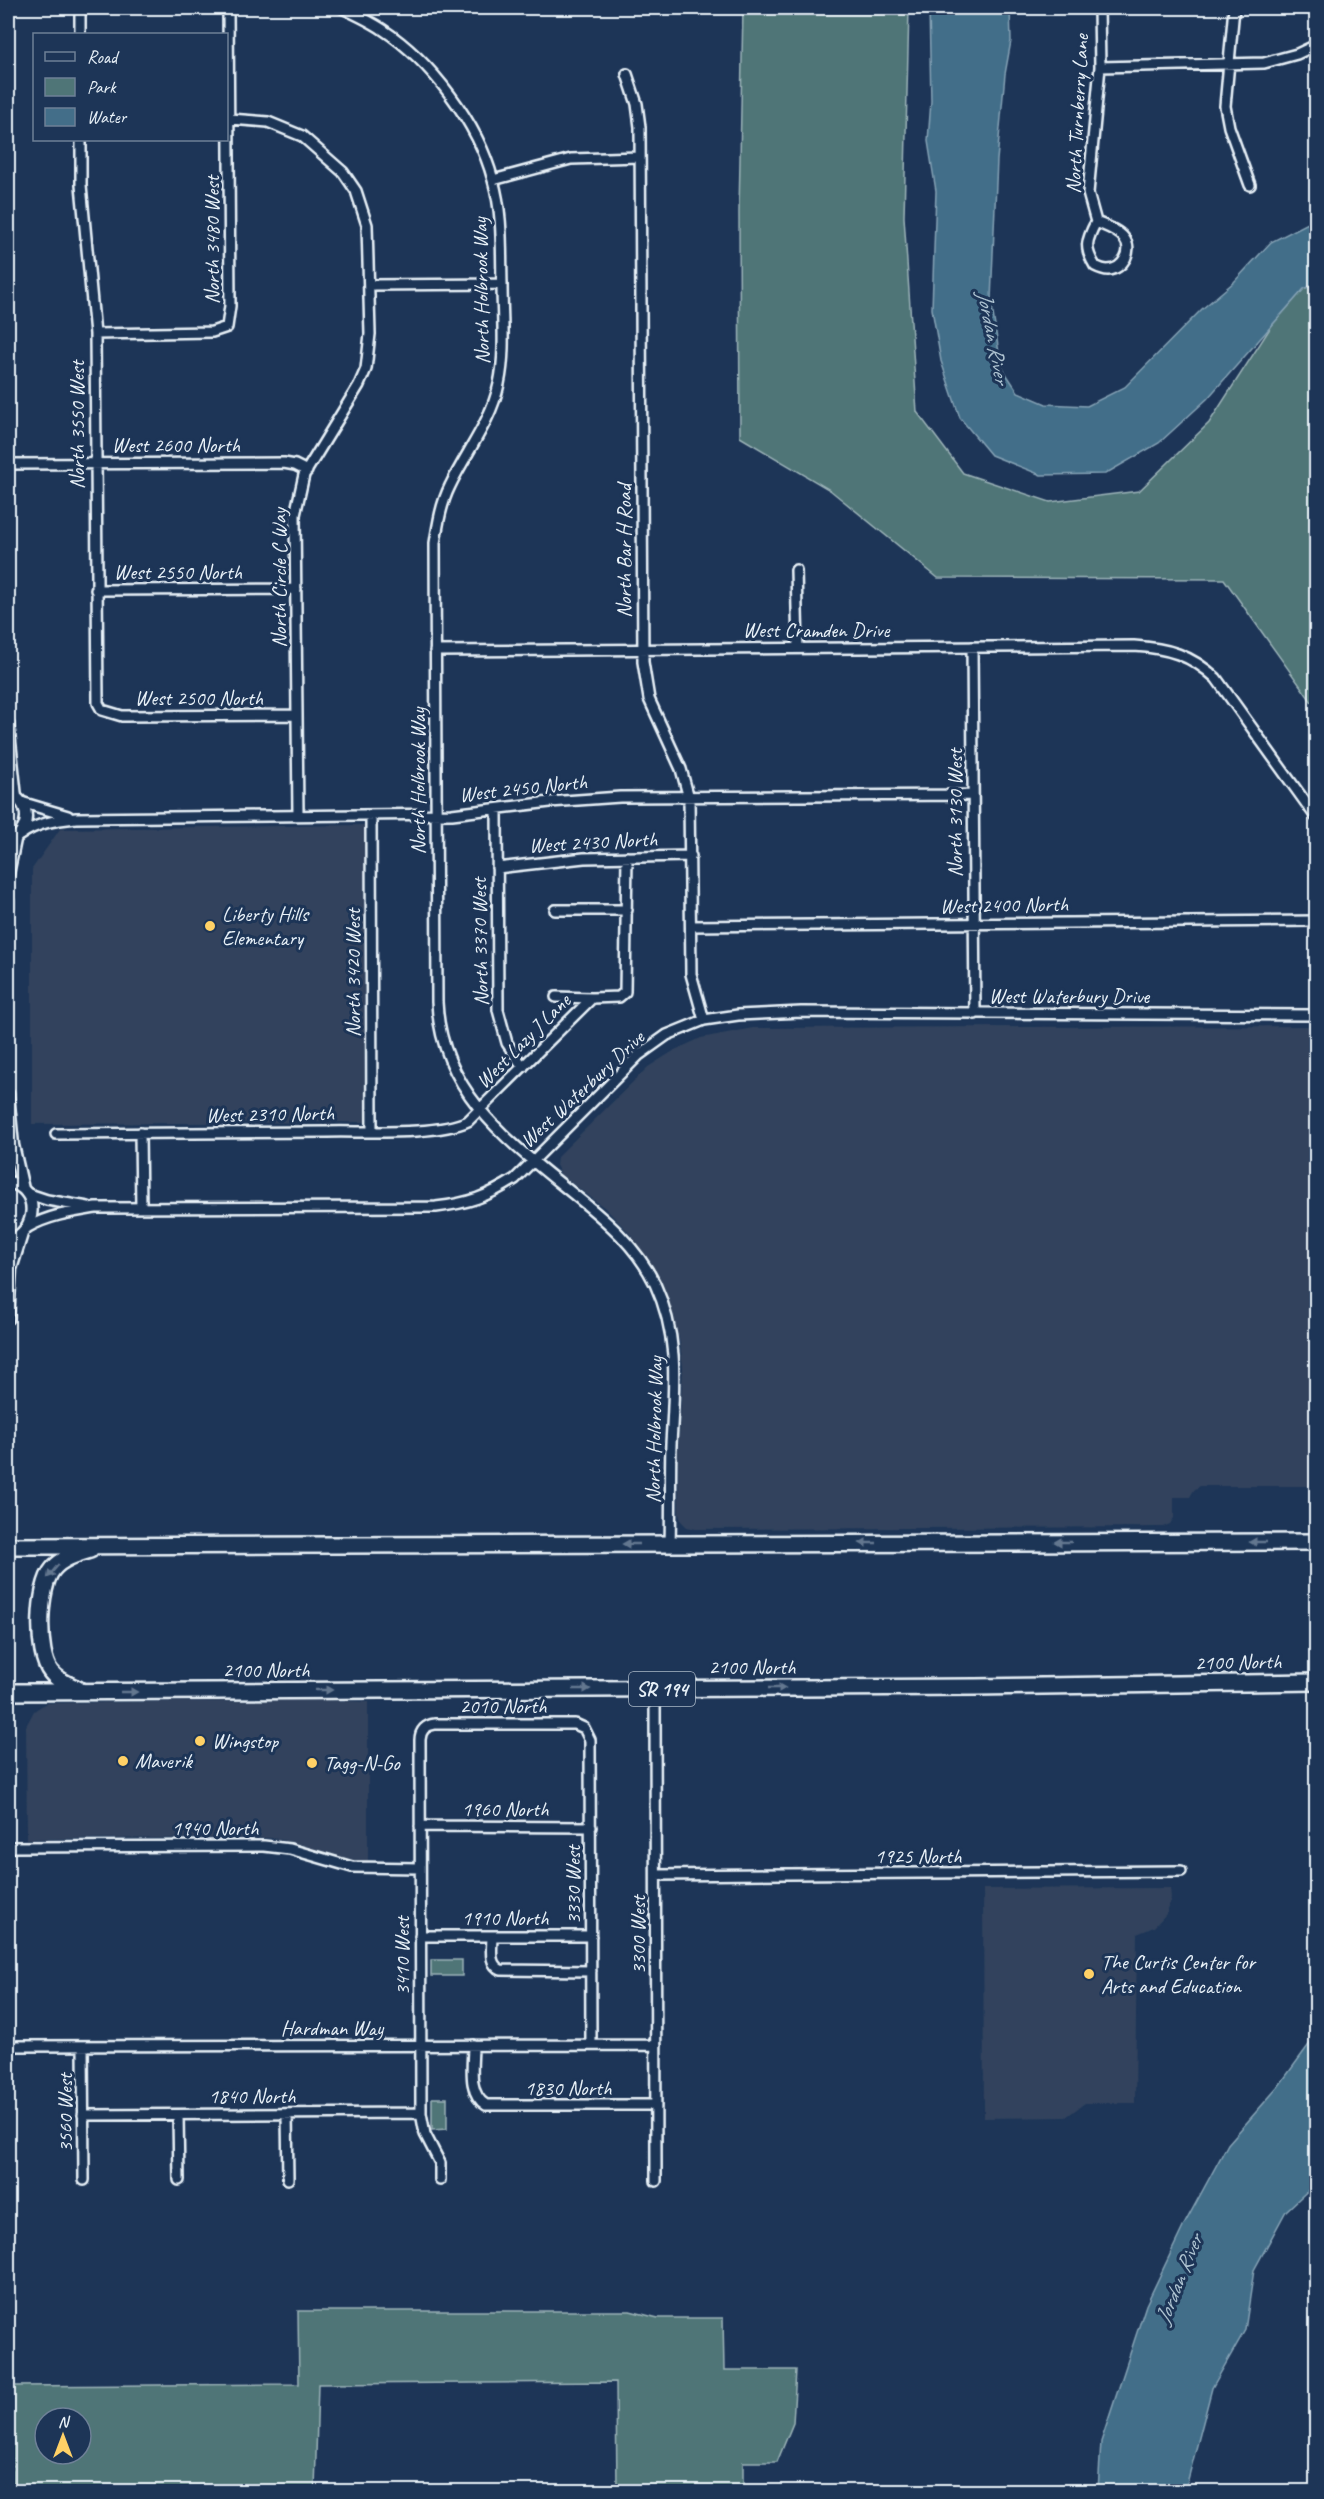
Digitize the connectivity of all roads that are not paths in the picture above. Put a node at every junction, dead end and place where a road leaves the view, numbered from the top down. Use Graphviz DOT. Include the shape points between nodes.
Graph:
graph roads {
  1 [pos="80,8"];
  2 [pos="228,8"];
  3 [pos="342,8"];
  4 [pos="1099,8"];
  5 [pos="1234,8"];
  6 [pos="80,33"];
  7 [pos="1317,45"];
  8 [pos="1228,64"];
  9 [pos="1100,67"];
  10 [pos="627,74"];
  11 [pos="230,119"];
  12 [pos="81,141"];
  13 [pos="640,157"];
  14 [pos="494,180"];
  15 [pos="1250,185"];
  16 [pos="1096,222"];
  17 [pos="502,284"];
  18 [pos="369,285"];
  19 [pos="95,334"];
  20 [pos="8,464"];
  21 [pos="95,464"];
  22 [pos="307,471"];
  23 [pos="796,570"];
  24 [pos="296,589"];
  25 [pos="96,590"];
  26 [pos="972,647"];
  27 [pos="798,648"];
  28 [pos="642,650"];
  29 [pos="435,651"];
  30 [pos="102,710"];
  31 [pos="297,716"];
  32 [pos="8,723"];
  33 [pos="973,795"];
  34 [pos="15,797"];
  35 [pos="688,798"];
  36 [pos="497,810"];
  37 [pos="371,814"];
  38 [pos="436,814"];
  39 [pos="298,815"];
  40 [pos="1317,817"];
  41 [pos="76,818"];
  42 [pos="14,839"];
  43 [pos="691,856"];
  44 [pos="627,857"];
  45 [pos="497,868"];
  46 [pos="8,874"];
  47 [pos="8,900"];
  48 [pos="8,907"];
  49 [pos="555,910"];
  50 [pos="627,910"];
  51 [pos="1317,921"];
  52 [pos="974,924"];
  53 [pos="691,926"];
  54 [pos="556,997"];
  55 [pos="592,998"];
  56 [pos="975,1014"];
  57 [pos="1317,1015"];
  58 [pos="704,1020"];
  59 [pos="524,1066"];
  60 [pos="8,1094"];
  61 [pos="480,1110"];
  62 [pos="372,1131"];
  63 [pos="140,1133"];
  64 [pos="56,1134"];
  65 [pos="532,1161"];
  66 [pos="8,1182"];
  67 [pos="25,1191"];
  68 [pos="96,1208"];
  69 [pos="141,1208"];
  70 [pos="25,1230"];
  71 [pos="8,1240"];
  72 [pos="8,1318"];
  73 [pos="1317,1542"];
  74 [pos="670,1544"];
  75 [pos="8,1546"];
  76 [pos="104,1546"];
  77 [pos="1317,1682"];
  78 [pos="655,1689"];
  79 [pos="8,1692"];
  80 [pos="87,1692"];
  81 [pos="584,1728"];
  82 [pos="423,1729"];
  83 [pos="420,1826"];
  84 [pos="591,1827"];
  85 [pos="8,1847"];
  86 [pos="420,1868"];
  87 [pos="1181,1871"];
  88 [pos="656,1875"];
  89 [pos="420,1936"];
  90 [pos="492,1936"];
  91 [pos="591,1936"];
  92 [pos="591,1971"];
  93 [pos="473,2045"];
  94 [pos="591,2045"];
  95 [pos="656,2045"];
  96 [pos="8,2046"];
  97 [pos="83,2046"];
  98 [pos="420,2046"];
  99 [pos="656,2105"];
  100 [pos="422,2113"];
  101 [pos="286,2114"];
  102 [pos="84,2115"];
  103 [pos="178,2115"];
  104 [pos="288,2179"];
  105 [pos="84,2180"];
  106 [pos="179,2180"];
  107 [pos="440,2180"];
  108 [pos="656,2181"];
  1 -- 6 [label="street"];
  2 -- 11 [label="street, North 3480 West"];
  3 -- 14 [label="street, North Holbrook Way" via="382,29 437,79 469,121"];
  4 -- 9 [label="street, North Turnberry Lane"];
  5 -- 8 [label="street"];
  7 -- 8 [label="street" via="1280,59"];
  8 -- 9 [label="street"];
  8 -- 15 [label="street" via="1226,116"];
  9 -- 16 [label="street, North Turnberry Lane" via="1088,193"];
  10 -- 13 [label="street, North Bar H Road" via="639,115"];
  11 -- 18 [label="street, North Circle C Way" via="256,120 302,135 343,172 356,191 367,225"];
  11 -- 19 [label="street, North 3480 West" via="227,327 212,333"];
  12 -- 19 [label="street, North 3550 West" via="81,185"];
  13 -- 14 [label="street" via="582,157"];
  13 -- 28 [label="street, North Bar H Road"];
  14 -- 17 [label="street, North Holbrook Way" via="501,229"];
  16 -- 16 [label="street, North Turnberry Lane" via="1087,252 1095,266 1108,270 1120,266 1128,247 1124,238"];
  17 -- 18 [label="street"];
  17 -- 29 [label="street, North Holbrook Way" via="499,384 483,427 449,487 435,543"];
  18 -- 22 [label="street, North Circle C Way" via="366,369"];
  19 -- 21 [label="street, North 3550 West"];
  20 -- 21 [label="street, West 2600 North"];
  21 -- 22 [label="street, West 2600 North" via="284,463"];
  21 -- 25 [label="street, North 3550 West"];
  22 -- 24 [label="street, North Circle C Way" via="295,515"];
  23 -- 27 [label="street"];
  24 -- 25 [label="street, West 2550 North"];
  24 -- 31 [label="street, North Circle C Way"];
  25 -- 30 [label="street, North 3550 West" via="96,693"];
  26 -- 27 [label="street, West Cramden Drive"];
  26 -- 33 [label="street, North 3130 West"];
  26 -- 40 [label="street, West Cramden Drive" via="1134,646 1169,650 1195,660 1230,695"];
  27 -- 28 [label="street, West Cramden Drive"];
  28 -- 29 [label="street, West Cramden Drive"];
  28 -- 35 [label="street, North Bar H Road" via="649,699 681,769"];
  29 -- 38 [label="street, North Holbrook Way"];
  30 -- 31 [label="street, West 2500 North" via="122,716"];
  31 -- 39 [label="street, North Circle C Way"];
  32 -- 34 [label="street"];
  33 -- 35 [label="street, West 2450 North"];
  33 -- 52 [label="street, North 3130 West"];
  34 -- 41 [label="street, West 2450 North" via="36,808"];
  34 -- 42 [label="street" via="26,815 24,829"];
  35 -- 36 [label="street, West 2450 North" via="587,799"];
  35 -- 43 [label="street, North Bar H Road"];
  36 -- 38 [label="street, West 2450 North"];
  36 -- 45 [label="street, North 3370 West"];
  37 -- 38 [label="street, West 2450 North"];
  37 -- 39 [label="street, West 2450 North"];
  37 -- 62 [label="street, North 3420 West"];
  38 -- 61 [label="street, North Holbrook Way" via="438,1020 455,1075"];
  39 -- 41 [label="street, West 2450 North"];
  41 -- 42 [label="street, West 2450 North" via="31,827"];
  42 -- 46 [label="street"];
  43 -- 44 [label="street, West 2430 North"];
  43 -- 53 [label="street, North Bar H Road"];
  44 -- 45 [label="street, West 2430 North"];
  44 -- 50 [label="street"];
  45 -- 59 [label="street, North 3370 West" via="498,1010 507,1043"];
  47 -- 48 [label="street"];
  49 -- 50 [label="street"];
  50 -- 55 [label="street, West Lazy J Lane" via="627,988 623,995 614,998"];
  51 -- 52 [label="street, West 2400 North"];
  52 -- 53 [label="street, West 2400 North"];
  52 -- 56 [label="street, North 3130 West"];
  53 -- 58 [label="street, North Bar H Road" via="691,974"];
  54 -- 55 [label="street, West Lazy J Lane"];
  55 -- 59 [label="street, West Lazy J Lane"];
  56 -- 57 [label="street, West Waterbury Drive"];
  56 -- 58 [label="street, West Waterbury Drive" via="801,1012"];
  58 -- 65 [label="street, West Waterbury Drive" via="667,1035 639,1055"];
  59 -- 61 [label="street, West Lazy J Lane"];
  60 -- 67 [label="street" via="13,1145"];
  61 -- 62 [label="street, West 2310 North" via="457,1126"];
  61 -- 65 [label="street, North Holbrook Way"];
  62 -- 63 [label="street, West 2310 North"];
  63 -- 64 [label="street, West 2310 North"];
  63 -- 69 [label="street"];
  65 -- 69 [label="street, West Waterbury Drive" via="493,1193 467,1204"];
  65 -- 74 [label="street, North Holbrook Way" via="617,1231 640,1258 661,1299 676,1376"];
  66 -- 67 [label="street"];
  67 -- 68 [label="street, West Waterbury Drive" via="47,1200"];
  67 -- 70 [label="street" via="32,1210"];
  68 -- 69 [label="street, West Waterbury Drive"];
  68 -- 70 [label="street, West Waterbury Drive" via="41,1219"];
  70 -- 71 [label="street"];
  70 -- 72 [label="street" via="11,1269"];
  73 -- 74 [label="highway, one-way"];
  74 -- 76 [label="highway, one-way"];
  75 -- 76 [label="highway"];
  76 -- 80 [label="highway, one-way" via="62,1561 49,1574 42,1594 47,1666 64,1683"];
  78 -- 77 [label="highway, 2100 North / SR 194, one-way"];
  80 -- 78 [label="highway, 2100 North / SR 194, one-way"];
  78 -- 88 [label="street, 3300 West"];
  79 -- 80 [label="highway, 2100 North / SR 194"];
  81 -- 82 [label="street, 2010 North" via="575,1724 447,1724"];
  81 -- 84 [label="street, 3330 West" via="590,1740"];
  82 -- 83 [label="street, 3410 West"];
  83 -- 84 [label="street, 1960 North"];
  83 -- 86 [label="street, 3410 West"];
  84 -- 91 [label="street, 3330 West"];
  85 -- 86 [label="street, 1940 North" via="277,1847 352,1867"];
  86 -- 89 [label="street, 3410 West"];
  87 -- 88 [label="street, 1925 North"];
  88 -- 95 [label="street, 3300 West"];
  89 -- 90 [label="street, 1910 North"];
  89 -- 98 [label="street, 3410 West"];
  90 -- 91 [label="street, 1910 North"];
  90 -- 92 [label="street" via="492,1960 501,1970"];
  91 -- 92 [label="street, 3330 West"];
  92 -- 94 [label="street, 3330 West"];
  93 -- 94 [label="street, Hardman Way"];
  93 -- 98 [label="street, Hardman Way"];
  93 -- 99 [label="street, 1830 North" via="474,2090 482,2103 491,2106"];
  94 -- 95 [label="street, Hardman Way"];
  95 -- 99 [label="street, 3300 West"];
  96 -- 97 [label="street, Hardman Way"];
  97 -- 98 [label="street, Hardman Way"];
  97 -- 102 [label="street, 3560 West"];
  98 -- 100 [label="street, 3410 West"];
  99 -- 108 [label="street, 3300 West"];
  100 -- 101 [label="street, 1840 North"];
  100 -- 107 [label="street, 3410 West" via="425,2134 440,2163"];
  101 -- 103 [label="street, 1840 North"];
  101 -- 104 [label="street"];
  102 -- 103 [label="street, 1840 North"];
  102 -- 105 [label="street, 3560 West"];
  103 -- 106 [label="street"];
}
